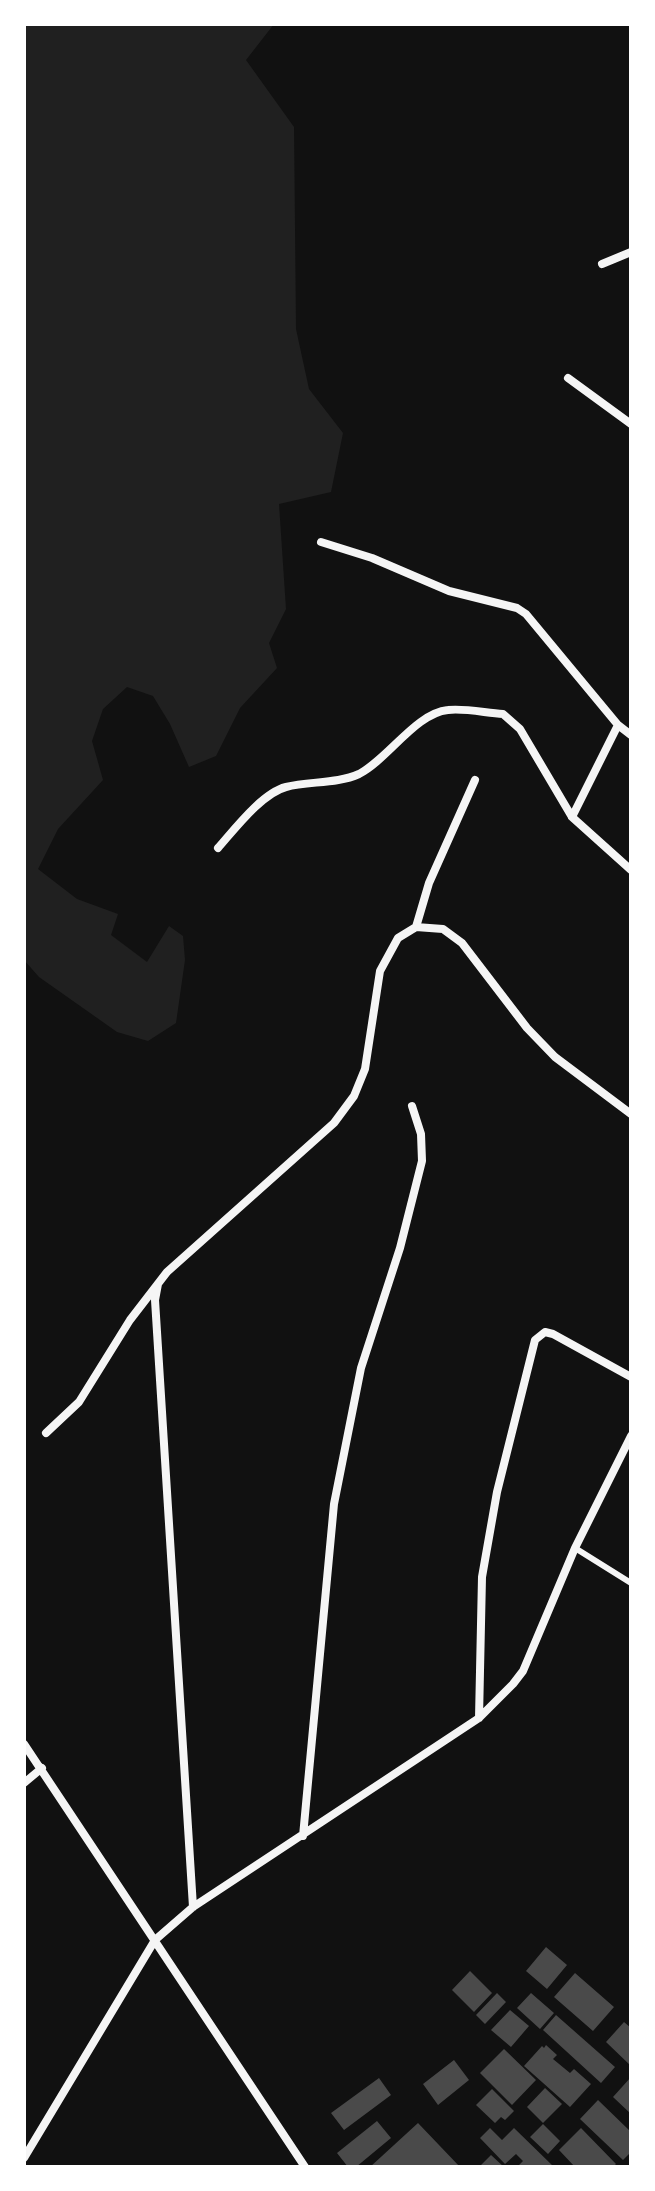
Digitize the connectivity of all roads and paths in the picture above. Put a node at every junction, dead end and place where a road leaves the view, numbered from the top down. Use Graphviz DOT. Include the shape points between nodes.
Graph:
graph roads {
  1 [pos="631,252"];
  2 [pos="602,264"];
  3 [pos="568,378"];
  4 [pos="631,424"];
  5 [pos="321,542"];
  6 [pos="618,725"];
  7 [pos="631,735"];
  8 [pos="475,780"];
  9 [pos="572,817"];
  10 [pos="218,848"];
  11 [pos="631,870"];
  12 [pos="416,927"];
  13 [pos="412,1106"];
  14 [pos="631,1114"];
  15 [pos="158,1284"];
  16 [pos="631,1377"];
  17 [pos="46,1433"];
  18 [pos="631,1436"];
  19 [pos="575,1548"];
  20 [pos="631,1583"];
  21 [pos="479,1718"];
  22 [pos="24,1744"];
  23 [pos="42,1768"];
  24 [pos="24,1783"];
  25 [pos="303,1836"];
  26 [pos="193,1907"];
  27 [pos="155,1940"];
  28 [pos="24,2158"];
  29 [pos="305,2167"];
  1 -- 2 [label="street"];
  3 -- 4 [label="street"];
  5 -- 6 [label="street" via="449,591 517,608"];
  6 -- 7 [label="street"];
  6 -- 9 [label="street"];
  8 -- 12 [label="street" via="429,883"];
  9 -- 10 [label="street" via="511,719 446,710 356,775 273,793"];
  9 -- 11 [label="street"];
  12 -- 14 [label="street" via="443,929 462,943 555,1057"];
  12 -- 15 [label="street" via="398,938 380,971 365,1069 354,1096 334,1123"];
  13 -- 25 [label="street" via="422,1161 361,1368 334,1504"];
  15 -- 17 [label="street" via="79,1402"];
  15 -- 26 [label="street"];
  16 -- 21 [label="street" via="553,1334 545,1332 535,1340 484,1563"];
  18 -- 19 [label="street"];
  19 -- 20 [label="lane"];
  19 -- 21 [label="street" via="523,1671"];
  21 -- 25 [label="street"];
  22 -- 23 [label="street"];
  23 -- 24 [label="street"];
  23 -- 27 [label="street"];
  25 -- 26 [label="street"];
  26 -- 27 [label="street"];
  27 -- 28 [label="street"];
  27 -- 29 [label="street"];
}
